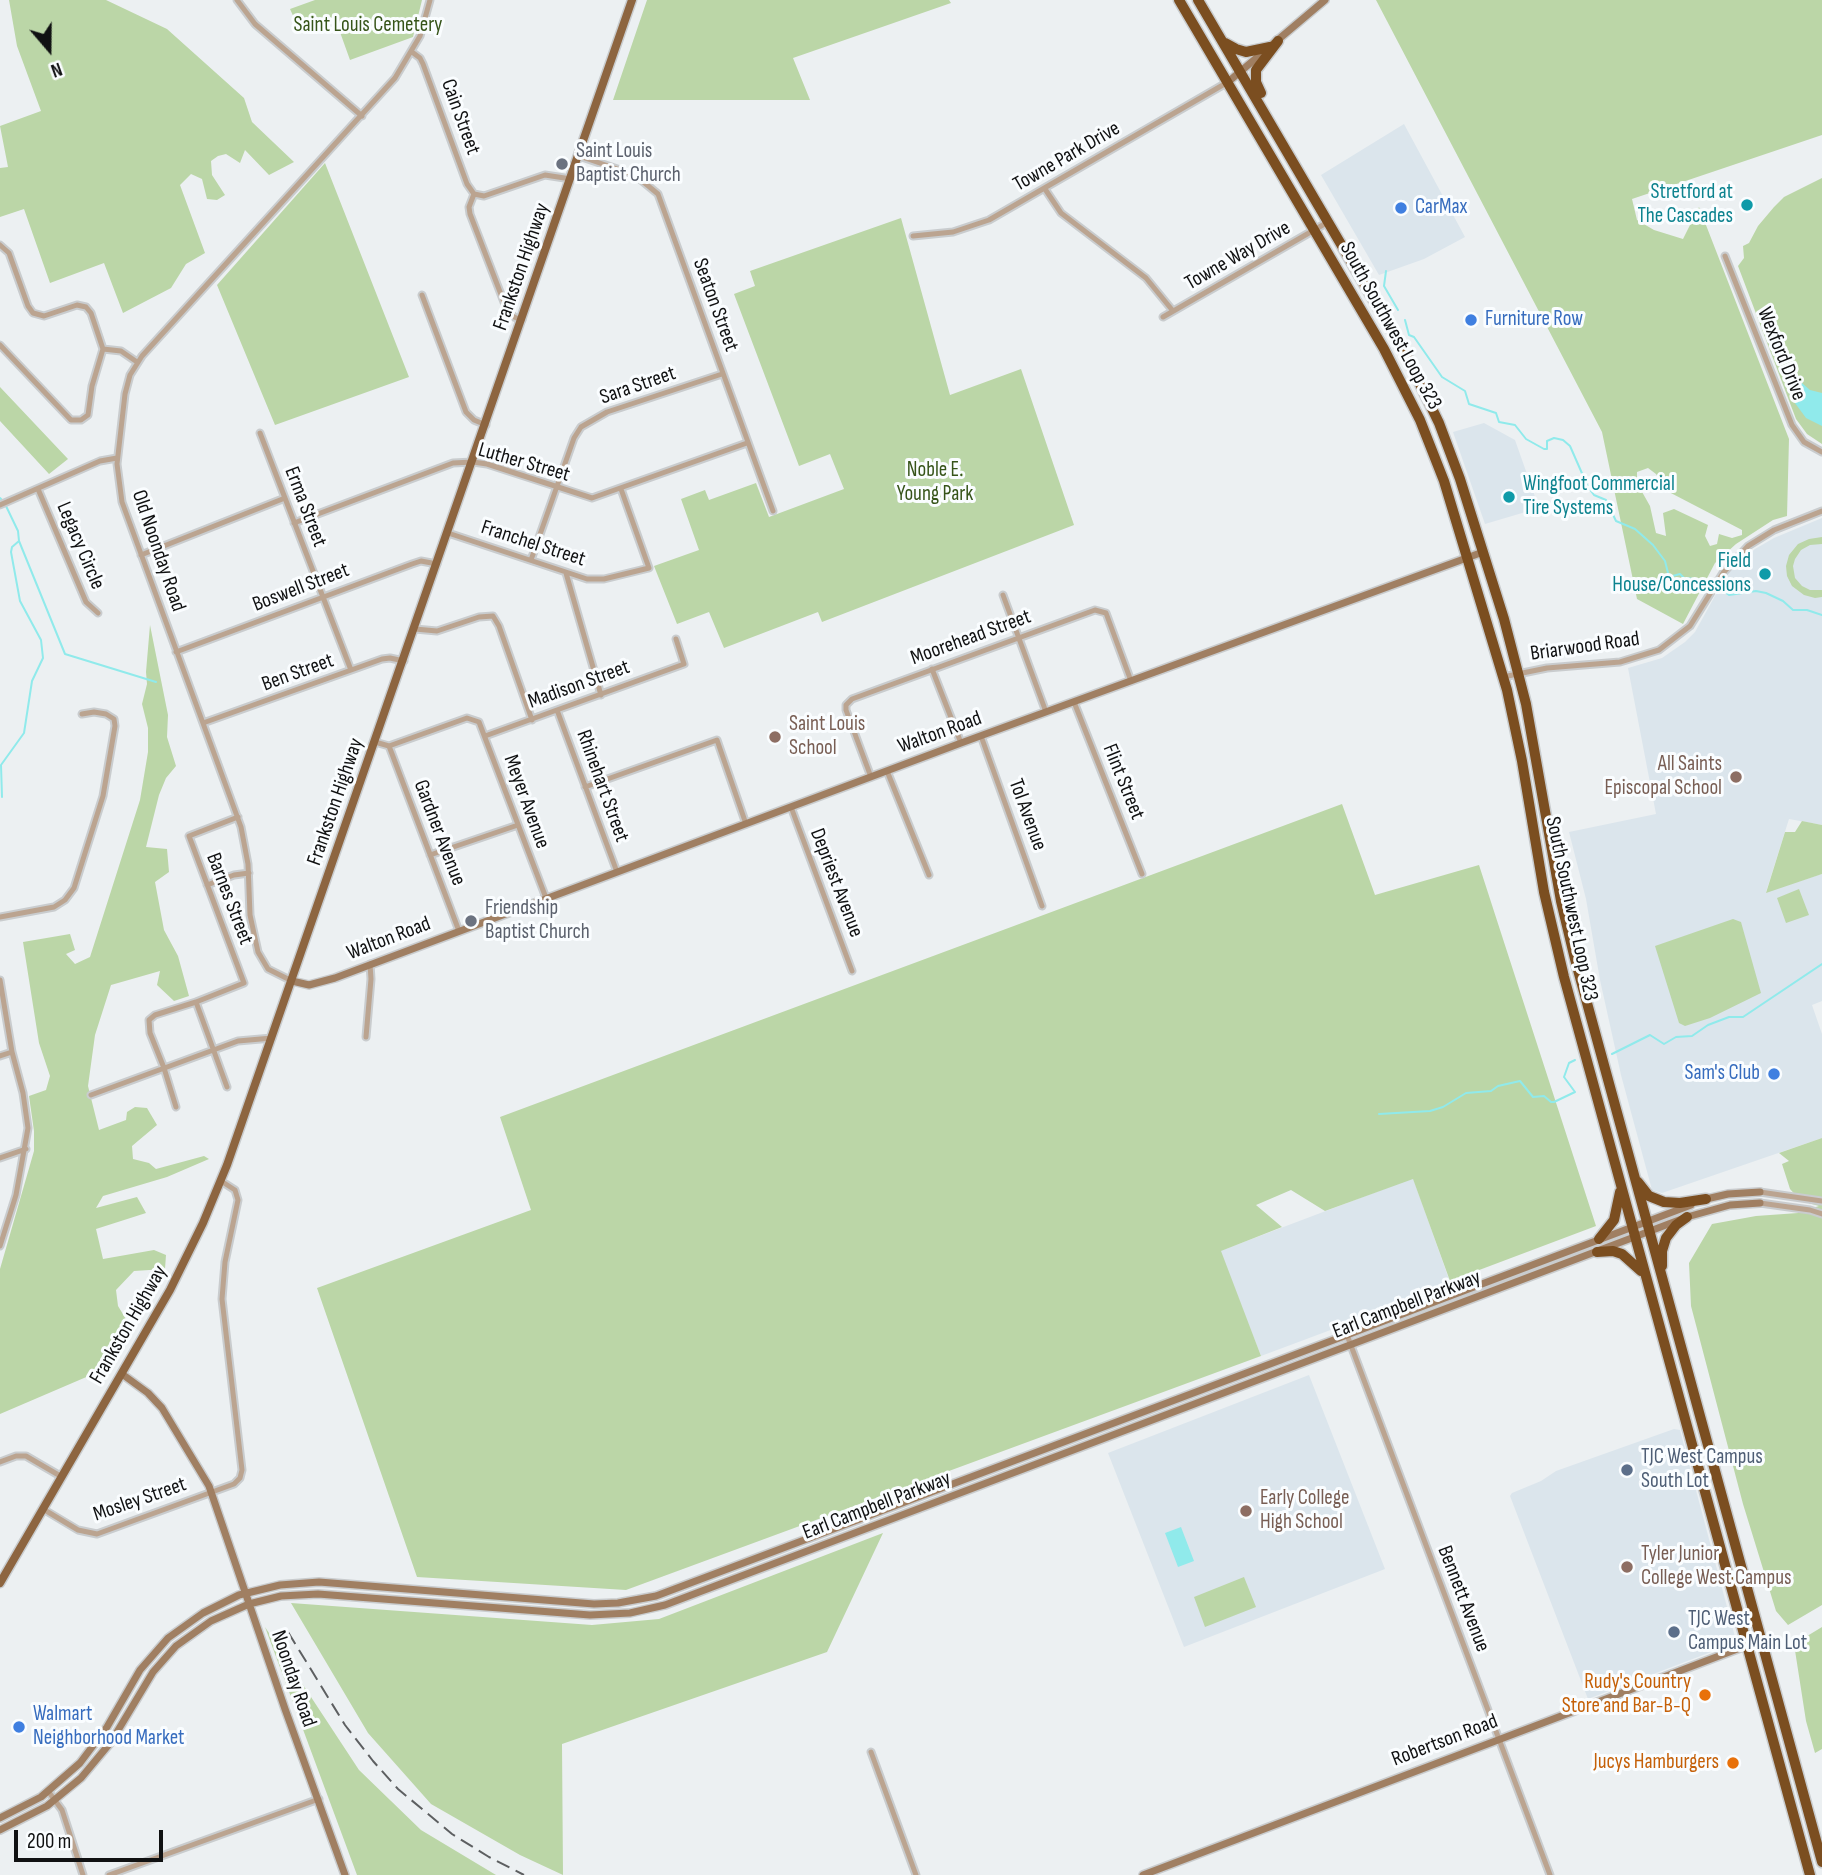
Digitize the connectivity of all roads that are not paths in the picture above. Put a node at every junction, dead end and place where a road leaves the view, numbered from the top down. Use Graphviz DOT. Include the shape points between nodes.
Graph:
graph roads {
  1 [pos="237,0"];
  2 [pos="430,0"];
  3 [pos="632,0"];
  4 [pos="1179,0"];
  5 [pos="1198,0"];
  6 [pos="1325,0"];
  7 [pos="1222,41"];
  8 [pos="1274,44"];
  9 [pos="412,52"];
  10 [pos="1241,72"];
  11 [pos="1228,82"];
  12 [pos="362,116"];
  13 [pos="1283,142"];
  14 [pos="579,156"];
  15 [pos="571,179"];
  16 [pos="1045,189"];
  17 [pos="474,194"];
  18 [pos="1328,222"];
  19 [pos="1315,230"];
  20 [pos="913,236"];
  21 [pos="0,245"];
  22 [pos="1725,256"];
  23 [pos="422,295"];
  24 [pos="1174,312"];
  25 [pos="1163,317"];
  26 [pos="522,320"];
  27 [pos="0,345"];
  28 [pos="103,349"];
  29 [pos="137,362"];
  30 [pos="722,374"];
  31 [pos="486,425"];
  32 [pos="260,433"];
  33 [pos="747,443"];
  34 [pos="1822,452"];
  35 [pos="117,458"];
  36 [pos="473,462"];
  37 [pos="557,488"];
  38 [pos="38,489"];
  39 [pos="621,489"];
  40 [pos="285,498"];
  41 [pos="0,505"];
  42 [pos="773,511"];
  43 [pos="1822,511"];
  44 [pos="294,523"];
  45 [pos="448,533"];
  46 [pos="1483,552"];
  47 [pos="141,555"];
  48 [pos="1469,558"];
  49 [pos="531,560"];
  50 [pos="437,564"];
  51 [pos="566,573"];
  52 [pos="1003,595"];
  53 [pos="323,597"];
  54 [pos="98,613"];
  55 [pos="415,629"];
  56 [pos="1018,638"];
  57 [pos="676,639"];
  58 [pos="176,652"];
  59 [pos="404,661"];
  60 [pos="351,670"];
  61 [pos="932,670"];
  62 [pos="1519,673"];
  63 [pos="1503,677"];
  64 [pos="1131,681"];
  65 [pos="601,695"];
  66 [pos="1074,702"];
  67 [pos="557,710"];
  68 [pos="1046,712"];
  69 [pos="82,714"];
  70 [pos="531,720"];
  71 [pos="203,723"];
  72 [pos="485,736"];
  73 [pos="981,736"];
  74 [pos="375,741"];
  75 [pos="961,743"];
  76 [pos="389,746"];
  77 [pos="887,771"];
  78 [pos="871,777"];
  79 [pos="585,787"];
  80 [pos="791,807"];
  81 [pos="87,816"];
  82 [pos="238,817"];
  83 [pos="96,819"];
  84 [pos="746,824"];
  85 [pos="518,825"];
  86 [pos="430,855"];
  87 [pos="617,872"];
  88 [pos="249,873"];
  89 [pos="1142,874"];
  90 [pos="929,875"];
  91 [pos="207,885"];
  92 [pos="546,898"];
  93 [pos="1042,906"];
  94 [pos="0,916"];
  95 [pos="459,931"];
  96 [pos="370,964"];
  97 [pos="852,971"];
  98 [pos="1563,977"];
  99 [pos="0,980"];
  100 [pos="292,981"];
  101 [pos="1585,998"];
  102 [pos="196,1002"];
  103 [pos="366,1037"];
  104 [pos="272,1038"];
  105 [pos="214,1049"];
  106 [pos="12,1052"];
  107 [pos="0,1056"];
  108 [pos="164,1068"];
  109 [pos="227,1087"];
  110 [pos="91,1095"];
  111 [pos="176,1107"];
  112 [pos="26,1149"];
  113 [pos="0,1158"];
  114 [pos="1634,1176"];
  115 [pos="221,1181"];
  116 [pos="1620,1184"];
  117 [pos="1760,1192"];
  118 [pos="1706,1199"];
  119 [pos="1822,1200"];
  120 [pos="1759,1203"];
  121 [pos="1822,1214"];
  122 [pos="1687,1217"];
  123 [pos="1648,1226"];
  124 [pos="2,1231"];
  125 [pos="1634,1232"];
  126 [pos="1599,1239"];
  127 [pos="0,1246"];
  128 [pos="1597,1252"];
  129 [pos="1643,1273"];
  130 [pos="1662,1280"];
  131 [pos="1347,1335"];
  132 [pos="1350,1346"];
  133 [pos="122,1374"];
  134 [pos="0,1462"];
  135 [pos="1005,1465"];
  136 [pos="1009,1475"];
  137 [pos="62,1477"];
  138 [pos="212,1492"];
  139 [pos="43,1509"];
  140 [pos="0,1583"];
  141 [pos="245,1593"];
  142 [pos="662,1595"];
  143 [pos="249,1604"];
  144 [pos="665,1605"];
  145 [pos="1761,1640"];
  146 [pos="1747,1646"];
  147 [pos="128,1689"];
  148 [pos="138,1694"];
  149 [pos="1499,1740"];
  150 [pos="871,1752"];
  151 [pos="48,1791"];
  152 [pos="319,1799"];
  153 [pos="55,1800"];
  154 [pos="0,1818"];
  155 [pos="2,1829"];
  156 [pos="1822,1863"];
  157 [pos="83,1875"];
  158 [pos="109,1875"];
  159 [pos="345,1875"];
  160 [pos="916,1875"];
  161 [pos="1143,1875"];
  162 [pos="1550,1875"];
  163 [pos="1810,1875"];
  1 -- 12 [label="street" via="256,24"];
  2 -- 9 [label="street, Old Noonday Road"];
  3 -- 14 [label="main road, Frankston Highway"];
  4 -- 11 [label="highway, South Southwest Loop 323"];
  5 -- 7 [label="highway, South Southwest Loop 323"];
  6 -- 8 [label="main road"];
  7 -- 8 [label="highway" via="1243,51"];
  7 -- 10 [label="highway, South Southwest Loop 323"];
  8 -- 10 [label="main road"];
  8 -- 13 [label="highway" via="1258,65 1255,80"];
  9 -- 12 [label="street, Old Noonday Road"];
  9 -- 17 [label="street, Cain Street" via="423,64"];
  10 -- 11 [label="main road"];
  10 -- 13 [label="highway, South Southwest Loop 323"];
  11 -- 16 [label="street, Towne Park Drive"];
  11 -- 19 [label="highway, South Southwest Loop 323"];
  12 -- 29 [label="street, Old Noonday Road"];
  13 -- 18 [label="highway, South Southwest Loop 323"];
  14 -- 15 [label="main road, Frankston Highway"];
  14 -- 30 [label="street, Seaton Street" via="635,175 658,194"];
  15 -- 17 [label="street" via="545,175 484,196"];
  15 -- 26 [label="main road, Frankston Highway"];
  16 -- 20 [label="street, Towne Park Drive" via="976,225"];
  16 -- 24 [label="street" via="1058,210 1146,278"];
  17 -- 26 [label="street" via="468,206 475,227 507,310"];
  18 -- 19 [label="street, Towne Way Drive"];
  18 -- 46 [label="highway, South Southwest Loop 323" via="1431,405"];
  19 -- 24 [label="street, Towne Way Drive"];
  19 -- 48 [label="highway, South Southwest Loop 323" via="1414,406"];
  21 -- 28 [label="street" via="9,253 31,312 44,316 84,306 91,313"];
  22 -- 34 [label="street, Wexford Drive" via="1792,425 1804,442"];
  23 -- 31 [label="street" via="466,412"];
  24 -- 25 [label="street, Towne Way Drive"];
  26 -- 31 [label="main road, Frankston Highway"];
  27 -- 28 [label="street" via="74,421 89,411"];
  28 -- 29 [label="street" via="121,351"];
  29 -- 35 [label="street, Old Noonday Road" via="127,387"];
  30 -- 33 [label="street, Seaton Street"];
  30 -- 37 [label="street, Sara Street" via="593,418 574,438"];
  31 -- 36 [label="main road, Frankston Highway"];
  32 -- 40 [label="street, Erma Street"];
  33 -- 39 [label="street, Luther Street"];
  33 -- 42 [label="street, Seaton Street"];
  35 -- 38 [label="street"];
  35 -- 47 [label="street, Old Noonday Road" via="120,495"];
  36 -- 37 [label="street, Luther Street"];
  36 -- 44 [label="street, Luther Street" via="431,470"];
  36 -- 45 [label="main road, Frankston Highway"];
  37 -- 39 [label="street, Luther Street" via="592,498"];
  37 -- 49 [label="street, Sara Street"];
  38 -- 41 [label="street"];
  38 -- 54 [label="street, Legacy Circle" via="86,602"];
  39 -- 51 [label="street, Franchel Street" via="649,568 594,580"];
  40 -- 44 [label="street, Erma Street"];
  40 -- 47 [label="street"];
  43 -- 62 [label="street, Briarwood Road" via="1748,546 1723,573 1690,626 1659,650 1620,662"];
  44 -- 53 [label="street, Erma Street"];
  45 -- 49 [label="street, Franchel Street"];
  45 -- 50 [label="main road, Frankston Highway"];
  46 -- 48 [label="main road, Walton Road"];
  46 -- 62 [label="highway, South Southwest Loop 323"];
  47 -- 58 [label="street, Old Noonday Road"];
  48 -- 63 [label="highway, South Southwest Loop 323"];
  48 -- 64 [label="main road, Walton Road"];
  49 -- 51 [label="street, Franchel Street"];
  50 -- 53 [label="street, Boswell Street" via="418,562"];
  50 -- 55 [label="main road, Frankston Highway"];
  51 -- 65 [label="street"];
  52 -- 56 [label="street"];
  53 -- 58 [label="street, Boswell Street"];
  53 -- 60 [label="street, Erma Street"];
  55 -- 59 [label="main road, Frankston Highway"];
  55 -- 70 [label="street" via="437,631 493,617"];
  56 -- 61 [label="street, Moorehead Street"];
  56 -- 64 [label="street, Moorehead Street" via="1103,610"];
  56 -- 68 [label="street"];
  57 -- 65 [label="street, Madison Street" via="684,664"];
  58 -- 71 [label="street, Old Noonday Road"];
  59 -- 60 [label="street, Ben Street" via="386,658"];
  59 -- 74 [label="main road, Frankston Highway"];
  60 -- 71 [label="street, Ben Street"];
  61 -- 75 [label="street"];
  61 -- 78 [label="street, Moorehead Street" via="846,705"];
  62 -- 63 [label="street, Briarwood Road"];
  62 -- 101 [label="highway, South Southwest Loop 323" via="1563,909"];
  63 -- 98 [label="highway, South Southwest Loop 323"];
  64 -- 66 [label="main road, Walton Road"];
  65 -- 67 [label="street, Madison Street"];
  66 -- 68 [label="main road, Walton Road"];
  66 -- 89 [label="street, Flint Street"];
  67 -- 70 [label="street, Madison Street"];
  67 -- 79 [label="street, Rhinehart Street"];
  68 -- 73 [label="main road, Walton Road"];
  69 -- 83 [label="street" via="97,712 115,722"];
  70 -- 72 [label="street, Madison Street"];
  71 -- 82 [label="street, Old Noonday Road"];
  72 -- 76 [label="street, Meyer Avenue" via="481,726 467,718"];
  72 -- 85 [label="street, Meyer Avenue"];
  73 -- 75 [label="main road, Walton Road"];
  73 -- 93 [label="street, Tol Avenue"];
  74 -- 76 [label="street"];
  74 -- 100 [label="main road, Frankston Highway"];
  75 -- 77 [label="main road, Walton Road"];
  76 -- 86 [label="street, Gardner Avenue"];
  77 -- 78 [label="main road, Walton Road"];
  77 -- 90 [label="street"];
  78 -- 80 [label="main road, Walton Road"];
  79 -- 84 [label="street" via="716,740"];
  79 -- 87 [label="street, Rhinehart Street"];
  80 -- 84 [label="main road, Walton Road"];
  80 -- 97 [label="street, Depriest Avenue"];
  81 -- 83 [label="street"];
  82 -- 88 [label="street, Old Noonday Road"];
  82 -- 91 [label="street, Barnes Street" via="189,836"];
  83 -- 94 [label="street" via="67,898 51,908"];
  84 -- 87 [label="main road, Walton Road"];
  85 -- 86 [label="street"];
  85 -- 92 [label="street, Meyer Avenue"];
  86 -- 95 [label="street, Gardner Avenue"];
  87 -- 92 [label="main road, Walton Road"];
  88 -- 91 [label="street"];
  88 -- 100 [label="street, Old Noonday Road" via="250,915 260,957 272,972"];
  91 -- 102 [label="street, Barnes Street" via="244,983"];
  92 -- 95 [label="main road, Walton Road"];
  95 -- 96 [label="main road, Walton Road"];
  96 -- 100 [label="main road, Walton Road" via="312,985"];
  96 -- 103 [label="street"];
  98 -- 101 [label="highway" via="1577,996"];
  98 -- 116 [label="highway, South Southwest Loop 323"];
  99 -- 106 [label="street"];
  100 -- 104 [label="main road, Frankston Highway"];
  101 -- 114 [label="highway, South Southwest Loop 323"];
  102 -- 105 [label="street"];
  102 -- 108 [label="street" via="149,1020"];
  104 -- 105 [label="street" via="245,1039"];
  104 -- 115 [label="main road, Frankston Highway"];
  105 -- 108 [label="street"];
  105 -- 109 [label="street"];
  106 -- 107 [label="street"];
  106 -- 112 [label="street" via="25,1101"];
  108 -- 110 [label="street"];
  108 -- 111 [label="street"];
  112 -- 113 [label="street"];
  112 -- 124 [label="street"];
  114 -- 118 [label="highway" via="1660,1201"];
  114 -- 123 [label="highway, South Southwest Loop 323"];
  115 -- 133 [label="main road, Frankston Highway" via="178,1276"];
  115 -- 138 [label="street" via="234,1190 238,1200 222,1299 242,1473 237,1482"];
  116 -- 125 [label="highway, South Southwest Loop 323"];
  116 -- 126 [label="highway" via="1614,1220"];
  117 -- 118 [label="main road, Earl Campbell Parkway"];
  117 -- 119 [label="street, Earl Campbell Parkway"];
  118 -- 123 [label="main road, Earl Campbell Parkway"];
  120 -- 121 [label="street, Earl Campbell Parkway"];
  120 -- 122 [label="main road, Earl Campbell Parkway" via="1730,1205"];
  122 -- 123 [label="main road, Earl Campbell Parkway"];
  122 -- 130 [label="highway" via="1665,1240"];
  123 -- 125 [label="main road, Earl Campbell Parkway"];
  123 -- 130 [label="highway, South Southwest Loop 323"];
  124 -- 127 [label="street"];
  125 -- 126 [label="main road, Earl Campbell Parkway"];
  125 -- 128 [label="main road, Earl Campbell Parkway"];
  125 -- 129 [label="highway, South Southwest Loop 323"];
  126 -- 131 [label="main road, Earl Campbell Parkway"];
  128 -- 129 [label="highway" via="1622,1254"];
  128 -- 132 [label="main road, Earl Campbell Parkway"];
  129 -- 146 [label="highway, South Southwest Loop 323"];
  130 -- 145 [label="highway, South Southwest Loop 323"];
  131 -- 132 [label="street, Bennett Avenue"];
  131 -- 135 [label="main road, Earl Campbell Parkway"];
  132 -- 136 [label="main road, Earl Campbell Parkway"];
  132 -- 149 [label="street, Bennett Avenue"];
  133 -- 137 [label="main road, Frankston Highway"];
  133 -- 138 [label="main road, Noonday Road" via="162,1408"];
  134 -- 137 [label="street" via="26,1456"];
  135 -- 136 [label="main road"];
  135 -- 142 [label="main road, Earl Campbell Parkway"];
  136 -- 144 [label="main road, Earl Campbell Parkway"];
  137 -- 139 [label="main road, Frankston Highway"];
  138 -- 139 [label="street, Mosley Street" via="97,1534 78,1530"];
  138 -- 141 [label="main road, Noonday Road"];
  139 -- 140 [label="main road, Frankston Highway"];
  141 -- 142 [label="main road, Earl Campbell Parkway" via="318,1582 594,1604"];
  141 -- 143 [label="main road, Noonday Road"];
  141 -- 147 [label="main road, Earl Campbell Parkway" via="181,1627 149,1658"];
  142 -- 144 [label="main road"];
  143 -- 144 [label="main road, Earl Campbell Parkway" via="318,1594 590,1615"];
  143 -- 148 [label="main road, Earl Campbell Parkway" via="185,1639 164,1658"];
  143 -- 152 [label="main road, Noonday Road"];
  145 -- 146 [label="main road, Robertson Road"];
  145 -- 156 [label="highway, South Southwest Loop 323"];
  146 -- 149 [label="main road, Robertson Road"];
  146 -- 163 [label="highway, South Southwest Loop 323"];
  147 -- 148 [label="main road"];
  147 -- 151 [label="main road, Earl Campbell Parkway" via="89,1752"];
  148 -- 153 [label="main road, Earl Campbell Parkway" via="100,1757"];
  149 -- 161 [label="main road, Robertson Road"];
  149 -- 162 [label="street, Bennett Avenue"];
  150 -- 160 [label="street"];
  151 -- 153 [label="street"];
  151 -- 154 [label="main road, Earl Campbell Parkway"];
  152 -- 158 [label="street"];
  152 -- 159 [label="main road, Noonday Road"];
  153 -- 155 [label="main road, Earl Campbell Parkway"];
  153 -- 157 [label="street"];
  154 -- 155 [label="main road"];
}
